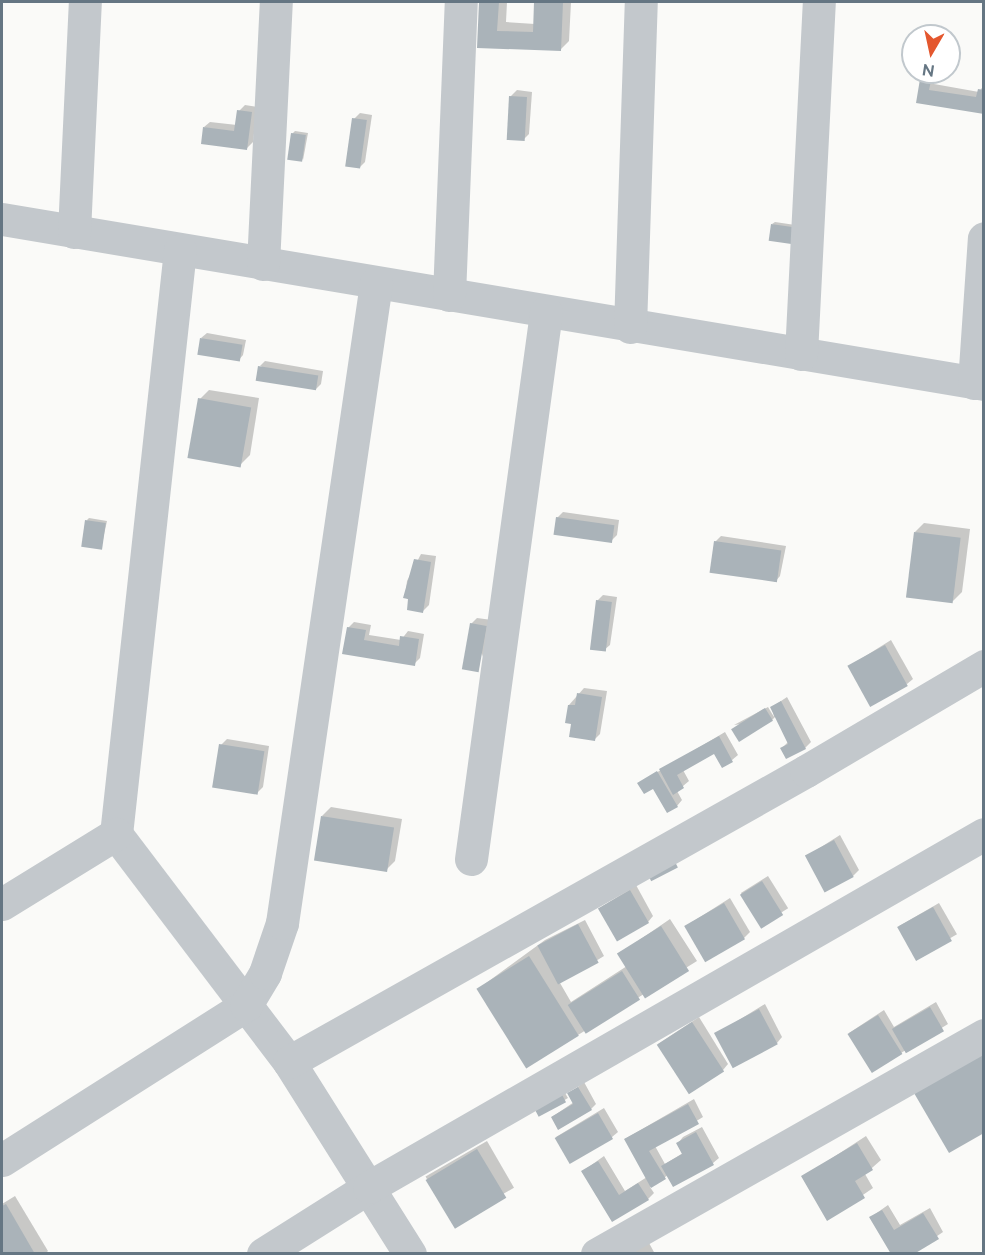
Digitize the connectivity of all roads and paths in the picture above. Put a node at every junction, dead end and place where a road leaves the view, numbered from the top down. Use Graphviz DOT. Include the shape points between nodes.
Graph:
graph roads {
  1 [pos="85,2"];
  2 [pos="276,2"];
  3 [pos="461,2"];
  4 [pos="641,2"];
  5 [pos="819,2"];
  6 [pos="2,226"];
  7 [pos="74,232"];
  8 [pos="984,238"];
  9 [pos="180,250"];
  10 [pos="263,264"];
  11 [pos="376,283"];
  12 [pos="449,296"];
  13 [pos="546,312"];
  14 [pos="630,327"];
  15 [pos="801,354"];
  16 [pos="979,383"];
  17 [pos="984,666"];
  18 [pos="116,834"];
  19 [pos="984,834"];
  20 [pos="471,859"];
  21 [pos="2,904"];
  22 [pos="246,1005"];
  23 [pos="984,1035"];
  24 [pos="289,1062"];
  25 [pos="2,1160"];
  26 [pos="369,1187"];
  27 [pos="262,1254"];
  28 [pos="410,1254"];
  29 [pos="597,1254"];
  1 -- 7 [label="street"];
  2 -- 10 [label="street"];
  3 -- 12 [label="street"];
  4 -- 14 [label="street"];
  5 -- 15 [label="street"];
  6 -- 7 [label="street"];
  7 -- 9 [label="street"];
  8 -- 16 [label="street"];
  9 -- 10 [label="street"];
  9 -- 18 [label="street"];
  10 -- 11 [label="street"];
  11 -- 12 [label="street"];
  11 -- 22 [label="street" via="282,923 265,973"];
  12 -- 13 [label="street"];
  13 -- 14 [label="street"];
  13 -- 20 [label="street"];
  14 -- 15 [label="street"];
  15 -- 16 [label="street"];
  17 -- 24 [label="street" via="796,777"];
  18 -- 21 [label="street"];
  18 -- 22 [label="street"];
  19 -- 26 [label="street"];
  22 -- 24 [label="street"];
  22 -- 25 [label="street"];
  23 -- 29 [label="street"];
  24 -- 26 [label="street"];
  26 -- 27 [label="street"];
  26 -- 28 [label="street"];
}
